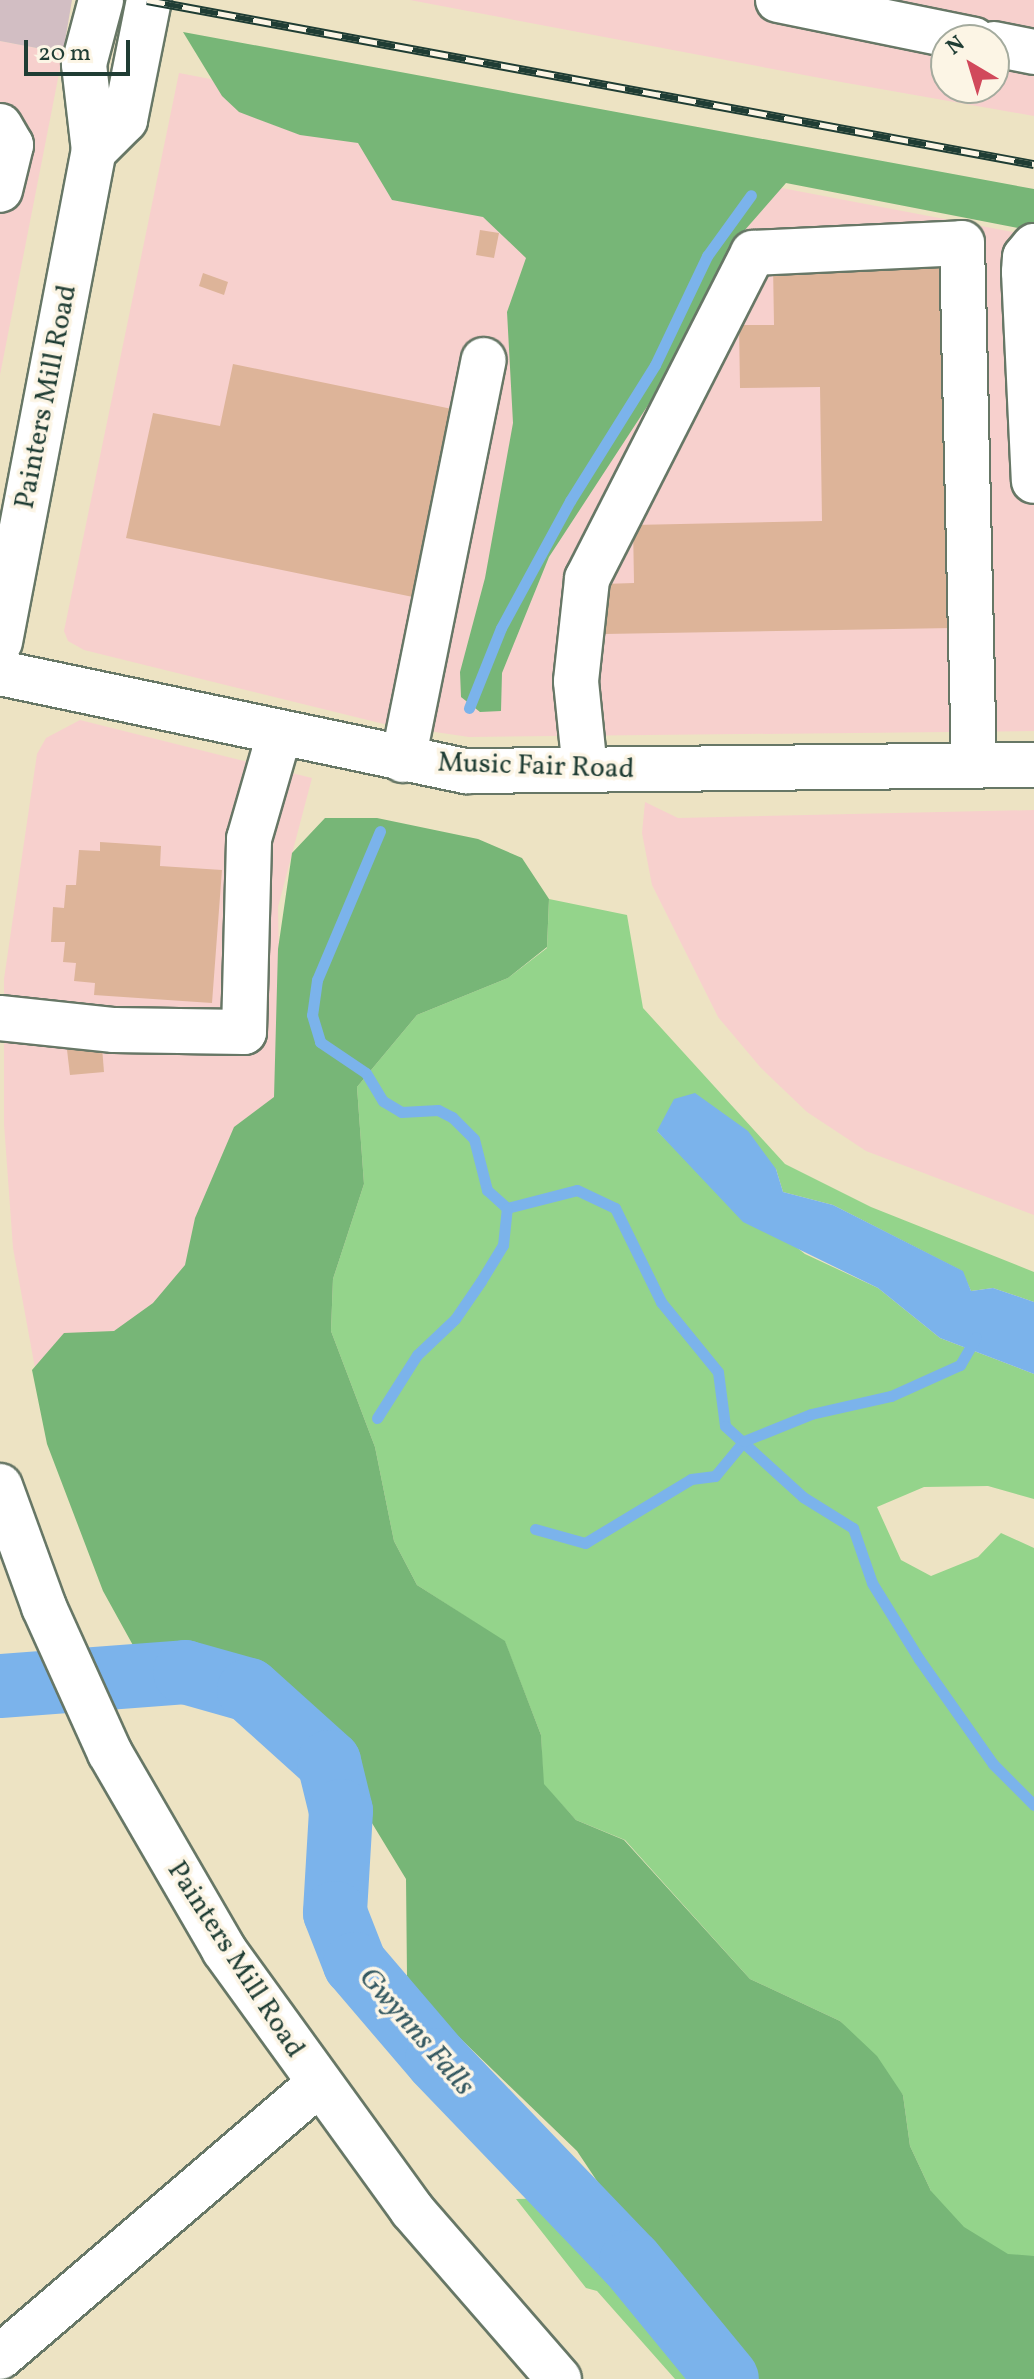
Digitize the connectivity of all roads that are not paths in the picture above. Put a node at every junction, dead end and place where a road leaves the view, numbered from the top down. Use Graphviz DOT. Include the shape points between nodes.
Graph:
graph roads {
  1 [pos="101,0"];
  2 [pos="149,0"];
  3 [pos="778,0"];
  4 [pos="930,31"];
  5 [pos="1010,47"];
  6 [pos="1034,52"];
  7 [pos="0,126"];
  8 [pos="94,151"];
  9 [pos="0,190"];
  10 [pos="1034,246"];
  11 [pos="484,360"];
  12 [pos="1034,481"];
  13 [pos="0,642"];
  14 [pos="0,673"];
  15 [pos="279,735"];
  16 [pos="403,760"];
  17 [pos="1034,765"];
  18 [pos="974,766"];
  19 [pos="585,770"];
  20 [pos="0,1018"];
  21 [pos="0,1486"];
  22 [pos="317,2085"];
  23 [pos="0,2357"];
  24 [pos="559,2379"];
  1 -- 8 [label="main road, Painters Mill Road" via="84,64"];
  2 -- 8 [label="main road" via="125,120"];
  3 -- 4 [label="main road"];
  5 -- 6 [label="main road"];
  7 -- 9 [label="main road" via="11,145"];
  8 -- 13 [label="main road, Painters Mill Road"];
  10 -- 12 [label="main road" via="1025,257 1024,272"];
  11 -- 16 [label="main road"];
  14 -- 15 [label="main road, Music Fair Road"];
  15 -- 16 [label="main road, Music Fair Road"];
  15 -- 20 [label="main road" via="249,839 244,1032 114,1030"];
  16 -- 19 [label="main road, Music Fair Road" via="467,771"];
  17 -- 18 [label="main road, Music Fair Road"];
  18 -- 19 [label="main road, Music Fair Road"];
  18 -- 19 [label="main road" via="962,243 753,253 587,579 576,681"];
  21 -- 22 [label="main road, Painters Mill Road" via="44,1607 110,1753 224,1950"];
  22 -- 23 [label="main road"];
  22 -- 24 [label="main road, Painters Mill Road" via="412,2210"];
}
